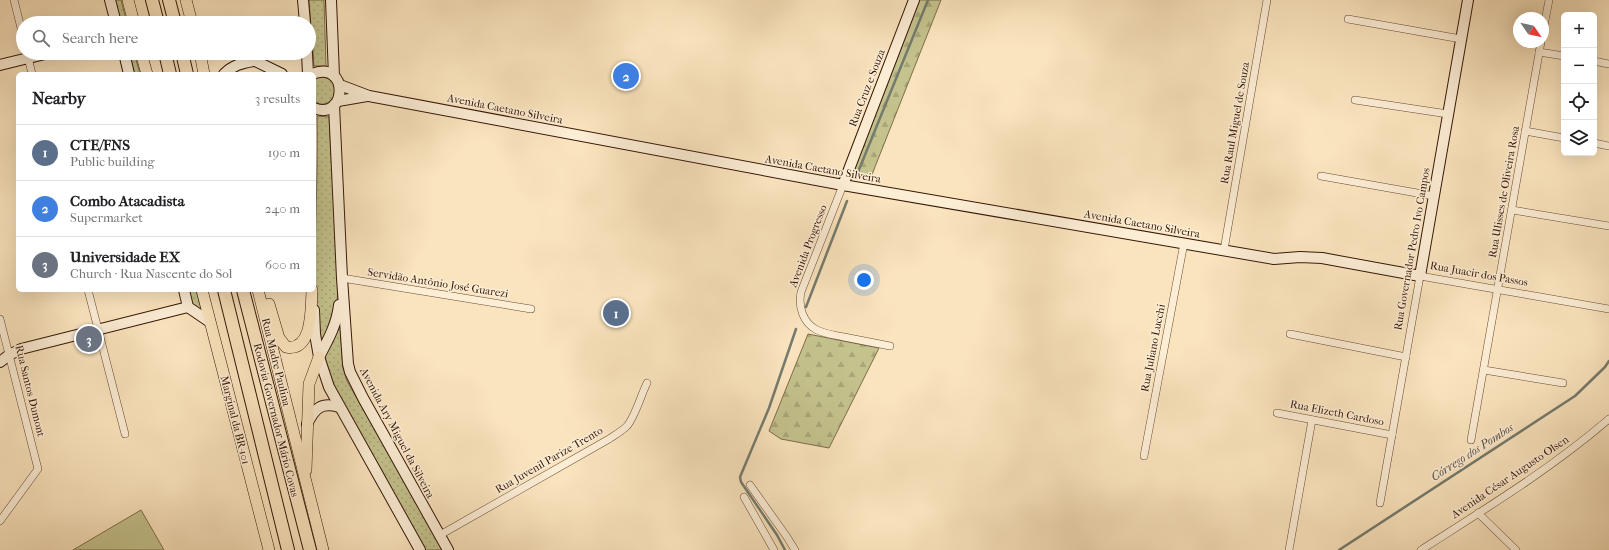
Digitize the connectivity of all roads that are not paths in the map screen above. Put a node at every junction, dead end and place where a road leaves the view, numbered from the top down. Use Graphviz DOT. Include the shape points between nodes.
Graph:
graph roads {
  1 [pos="14,0"];
  2 [pos="110,0"];
  3 [pos="128,0"];
  4 [pos="152,0"];
  5 [pos="169,0"];
  6 [pos="186,0"];
  7 [pos="303,0"];
  8 [pos="331,0"];
  9 [pos="914,0"];
  10 [pos="1267,0"];
  11 [pos="1468,0"];
  12 [pos="1549,0"];
  13 [pos="1547,12"];
  14 [pos="18,16"];
  15 [pos="114,16"];
  16 [pos="132,16"];
  17 [pos="156,16"];
  18 [pos="173,16"];
  19 [pos="190,16"];
  20 [pos="304,16"];
  21 [pos="1348,19"];
  22 [pos="1462,39"];
  23 [pos="1540,48"];
  24 [pos="1539,52"];
  25 [pos="1561,56"];
  26 [pos="16,59"];
  27 [pos="29,60"];
  28 [pos="126,60"];
  29 [pos="144,60"];
  30 [pos="167,60"];
  31 [pos="184,60"];
  32 [pos="201,60"];
  33 [pos="307,60"];
  34 [pos="254,61"];
  35 [pos="1597,62"];
  36 [pos="1609,64"];
  37 [pos="0,65"];
  38 [pos="32,72"];
  39 [pos="129,72"];
  40 [pos="147,72"];
  41 [pos="170,72"];
  42 [pos="187,72"];
  43 [pos="204,72"];
  44 [pos="226,72"];
  45 [pos="279,72"];
  46 [pos="308,72"];
  47 [pos="316,73"];
  48 [pos="334,76"];
  49 [pos="340,85"];
  50 [pos="369,96"];
  51 [pos="1355,100"];
  52 [pos="336,103"];
  53 [pos="316,108"];
  54 [pos="1448,114"];
  55 [pos="1525,131"];
  56 [pos="1561,137"];
  57 [pos="1597,144"];
  58 [pos="1609,146"];
  59 [pos="1321,176"];
  60 [pos="842,185"];
  61 [pos="1434,196"];
  62 [pos="1512,210"];
  63 [pos="1609,226"];
  64 [pos="1184,243"];
  65 [pos="1224,250"];
  66 [pos="1274,259"];
  67 [pos="1420,276"];
  68 [pos="342,280"];
  69 [pos="1498,290"];
  70 [pos="89,292"];
  71 [pos="184,292"];
  72 [pos="202,292"];
  73 [pos="224,292"];
  74 [pos="244,292"];
  75 [pos="258,292"];
  76 [pos="265,292"];
  77 [pos="313,292"];
  78 [pos="313,292"];
  79 [pos="188,307"];
  80 [pos="531,309"];
  81 [pos="1609,309"];
  82 [pos="0,319"];
  83 [pos="210,322"];
  84 [pos="98,329"];
  85 [pos="1290,334"];
  86 [pos="890,346"];
  87 [pos="9,354"];
  88 [pos="319,356"];
  89 [pos="1406,356"];
  90 [pos="0,362"];
  91 [pos="1484,370"];
  92 [pos="647,383"];
  93 [pos="1563,383"];
  94 [pos="339,408"];
  95 [pos="1277,413"];
  96 [pos="1609,419"];
  97 [pos="1312,420"];
  98 [pos="306,426"];
  99 [pos="125,434"];
  100 [pos="1392,435"];
  101 [pos="1471,440"];
  102 [pos="1144,456"];
  103 [pos="750,485"];
  104 [pos="306,487"];
  105 [pos="744,497"];
  106 [pos="296,499"];
  107 [pos="1380,503"];
  108 [pos="1478,513"];
  109 [pos="280,520"];
  110 [pos="0,521"];
  111 [pos="440,535"];
  112 [pos="269,550"];
  113 [pos="284,550"];
  114 [pos="288,550"];
  115 [pos="310,550"];
  116 [pos="317,550"];
  117 [pos="323,550"];
  118 [pos="420,550"];
  119 [pos="448,550"];
  120 [pos="774,550"];
  121 [pos="795,550"];
  122 [pos="1289,550"];
  123 [pos="1421,550"];
  124 [pos="1516,550"];
  1 -- 14 [label="street"];
  2 -- 15 [label="street"];
  3 -- 16 [label="main road"];
  4 -- 17 [label="highway"];
  5 -- 18 [label="highway"];
  6 -- 19 [label="main road"];
  7 -- 20 [label="street"];
  8 -- 48 [label="street"];
  9 -- 60 [label="street, Rua Cruz e Souza"];
  10 -- 65 [label="street, Rua Raul Miguel de Souza"];
  11 -- 22 [label="street, Rua Governador Pedro Ivo Campos"];
  12 -- 13 [label="street"];
  21 -- 22 [label="street"];
  22 -- 54 [label="street, Rua Governador Pedro Ivo Campos"];
  23 -- 24 [label="street, Rua Ulisses de Oliveira Rosa"];
  24 -- 25 [label="street"];
  24 -- 55 [label="street, Rua Ulisses de Oliveira Rosa"];
  26 -- 37 [label="street"];
  27 -- 38 [label="street"];
  28 -- 39 [label="street"];
  29 -- 40 [label="main road"];
  30 -- 41 [label="highway"];
  31 -- 42 [label="highway"];
  32 -- 43 [label="main road"];
  33 -- 46 [label="street"];
  34 -- 44 [label="street" via="239,64"];
  34 -- 45 [label="street"];
  35 -- 36 [label="street"];
  47 -- 48 [label="street" via="324,72"];
  48 -- 49 [label="street"];
  49 -- 50 [label="street, Avenida Caetano Silveira"];
  49 -- 52 [label="street, Avenida Ary Miguel da Silveira" via="340,96"];
  50 -- 52 [label="street, Avenida Caetano Silveira"];
  50 -- 60 [label="street, Avenida Caetano Silveira"];
  51 -- 54 [label="street"];
  52 -- 53 [label="street, Avenida Caetano Silveira" via="323,110"];
  52 -- 68 [label="street, Avenida Ary Miguel da Silveira"];
  54 -- 61 [label="street, Rua Governador Pedro Ivo Campos"];
  55 -- 56 [label="street"];
  55 -- 62 [label="street, Rua Ulisses de Oliveira Rosa"];
  57 -- 58 [label="street"];
  59 -- 61 [label="street"];
  60 -- 64 [label="street, Avenida Caetano Silveira"];
  60 -- 86 [label="street, Avenida Progresso" via="801,292 800,307 803,317 816,330"];
  61 -- 67 [label="street, Rua Governador Pedro Ivo Campos"];
  62 -- 63 [label="street"];
  62 -- 69 [label="street, Rua Ulisses de Oliveira Rosa"];
  64 -- 65 [label="street, Avenida Caetano Silveira"];
  64 -- 102 [label="street, Rua Juliano Lucchi"];
  65 -- 66 [label="street, Avenida Caetano Silveira"];
  66 -- 67 [label="street, Rua Juacir dos Passos" via="1322,258"];
  67 -- 69 [label="street, Rua Juacir dos Passos"];
  67 -- 89 [label="street, Rua Governador Pedro Ivo Campos"];
  68 -- 80 [label="street, Servidão Antônio José Guarezi"];
  68 -- 88 [label="street" via="338,315"];
  68 -- 111 [label="street, Avenida Ary Miguel da Silveira" via="350,372"];
  69 -- 81 [label="street, Rua Juacir dos Passos"];
  69 -- 91 [label="street, Rua Ulisses de Oliveira Rosa"];
  70 -- 84 [label="street"];
  71 -- 79 [label="street"];
  72 -- 83 [label="main road, Marginal da BR-101"];
  73 -- 109 [label="highway, Rodovia Governador Mário Covas"];
  74 -- 106 [label="highway, Rodovia Governador Mário Covas"];
  75 -- 104 [label="main road, Rua Madre Paulina"];
  76 -- 78 [label="main road" via="279,338 286,347 293,348 303,342 308,332"];
  77 -- 88 [label="street"];
  79 -- 83 [label="street"];
  79 -- 84 [label="street"];
  82 -- 87 [label="street, Rua Santos Dumont"];
  83 -- 112 [label="main road, Marginal da BR-101"];
  84 -- 87 [label="street"];
  84 -- 99 [label="street"];
  85 -- 89 [label="street"];
  87 -- 90 [label="street"];
  87 -- 110 [label="street, Rua Santos Dumont" via="38,469"];
  88 -- 94 [label="street" via="324,375"];
  88 -- 98 [label="main road" via="309,384"];
  89 -- 100 [label="street, Rua Governador Pedro Ivo Campos"];
  91 -- 93 [label="street"];
  91 -- 101 [label="street, Rua Ulisses de Oliveira Rosa"];
  92 -- 111 [label="street, Rua Juvenil Parize Trento" via="628,425 623,429"];
  94 -- 98 [label="street" via="327,405 320,407"];
  94 -- 118 [label="street"];
  95 -- 97 [label="street, Rua Elizeth Cardoso"];
  96 -- 108 [label="street, Avenida César Augusto Olsen" via="1567,452"];
  97 -- 100 [label="street, Rua Elizeth Cardoso"];
  97 -- 122 [label="street"];
  98 -- 104 [label="main road"];
  100 -- 107 [label="street, Rua Governador Pedro Ivo Campos"];
  103 -- 121 [label="street"];
  104 -- 117 [label="main road, Rua Madre Paulina"];
  105 -- 120 [label="street"];
  106 -- 115 [label="highway, Rodovia Governador Mário Covas"];
  106 -- 116 [label="highway"];
  108 -- 123 [label="street, Avenida César Augusto Olsen"];
  108 -- 124 [label="street"];
  109 -- 113 [label="highway"];
  109 -- 114 [label="highway, Rodovia Governador Mário Covas"];
  111 -- 119 [label="street, Avenida Ary Miguel da Silveira"];
}
